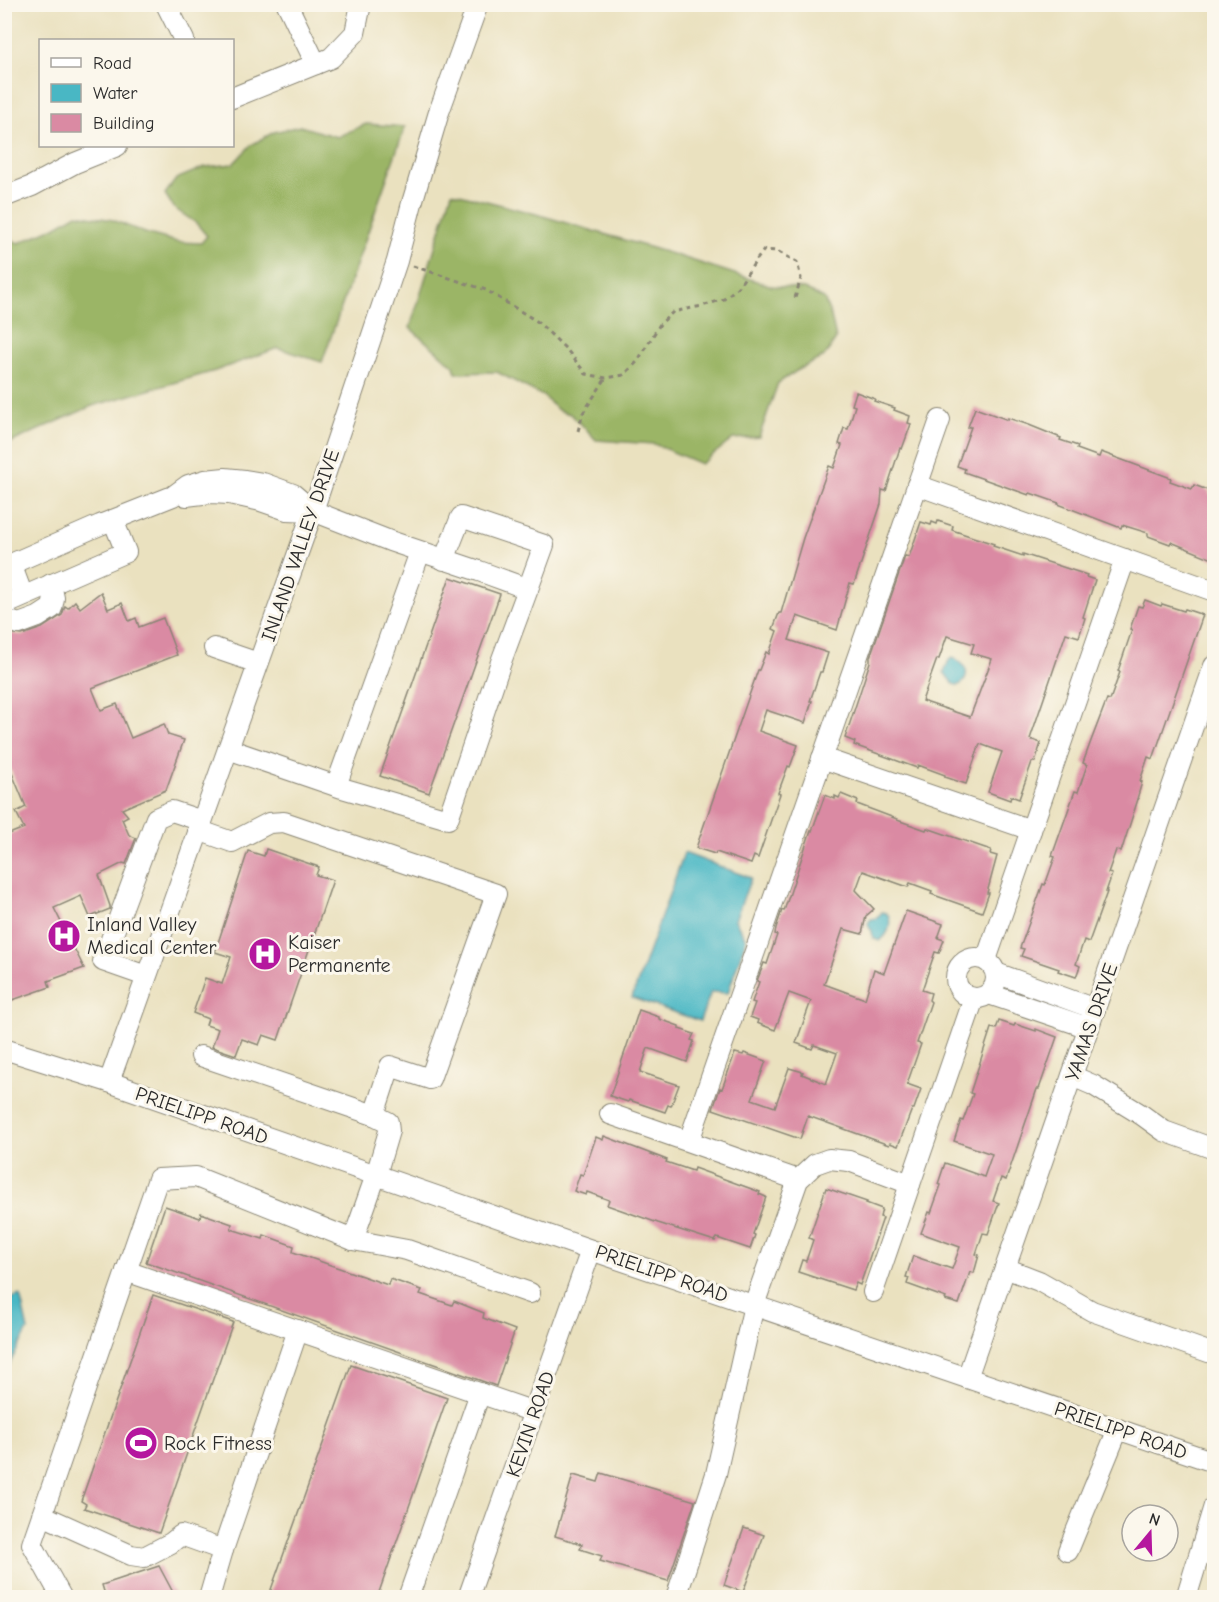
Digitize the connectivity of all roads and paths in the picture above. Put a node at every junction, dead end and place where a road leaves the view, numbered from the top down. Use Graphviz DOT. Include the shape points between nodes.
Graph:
graph roads {
  1 [pos="166,4"];
  2 [pos="287,4"];
  3 [pos="361,4"];
  4 [pos="478,4"];
  5 [pos="184,39"];
  6 [pos="316,64"];
  7 [pos="234,97"];
  8 [pos="112,147"];
  9 [pos="5,195"];
  10 [pos="397,261"];
  11 [pos="795,298"];
  12 [pos="606,378"];
  13 [pos="940,420"];
  14 [pos="578,431"];
  15 [pos="917,485"];
  16 [pos="313,511"];
  17 [pos="113,520"];
  18 [pos="420,552"];
  19 [pos="444,560"];
  20 [pos="1125,560"];
  21 [pos="8,566"];
  22 [pos="51,584"];
  23 [pos="528,589"];
  24 [pos="1215,591"];
  25 [pos="23,596"];
  26 [pos="4,605"];
  27 [pos="4,619"];
  28 [pos="214,648"];
  29 [pos="258,663"];
  30 [pos="1215,666"];
  31 [pos="228,749"];
  32 [pos="822,758"];
  33 [pos="336,786"];
  34 [pos="200,825"];
  35 [pos="1031,830"];
  36 [pos="991,966"];
  37 [pos="146,976"];
  38 [pos="981,996"];
  39 [pos="1095,1009"];
  40 [pos="1089,1028"];
  41 [pos="4,1049"];
  42 [pos="201,1056"];
  43 [pos="1072,1076"];
  44 [pos="109,1083"];
  45 [pos="610,1114"];
  46 [pos="374,1115"];
  47 [pos="688,1142"];
  48 [pos="1215,1149"];
  49 [pos="376,1175"];
  50 [pos="798,1180"];
  51 [pos="910,1184"];
  52 [pos="353,1240"];
  53 [pos="591,1250"];
  54 [pos="1005,1268"];
  55 [pos="126,1270"];
  56 [pos="873,1292"];
  57 [pos="530,1293"];
  58 [pos="754,1305"];
  59 [pos="298,1330"];
  60 [pos="1215,1354"];
  61 [pos="967,1378"];
  62 [pos="480,1393"];
  63 [pos="534,1412"];
  64 [pos="1118,1429"];
  65 [pos="1215,1462"];
  66 [pos="1215,1506"];
  67 [pos="42,1515"];
  68 [pos="223,1550"];
  69 [pos="1068,1551"];
  70 [pos="62,1598"];
  71 [pos="209,1598"];
  72 [pos="408,1598"];
  73 [pos="468,1598"];
  74 [pos="676,1598"];
  75 [pos="1186,1598"];
  1 -- 5 [label="street"];
  2 -- 6 [label="street"];
  3 -- 6 [label="street" via="355,33 331,58"];
  4 -- 10 [label="street, INLAND VALLEY DRIVE" via="439,112"];
  6 -- 7 [label="street"];
  8 -- 9 [label="street"];
  10 -- 12 [label="path" via="486,290 538,322 586,374"];
  10 -- 16 [label="street, INLAND VALLEY DRIVE"];
  11 -- 12 [label="path" via="801,278 797,262 777,251 764,250 739,286 724,299 673,312 660,324 638,362 624,375"];
  12 -- 14 [label="path" via="583,413"];
  13 -- 15 [label="street"];
  15 -- 20 [label="street"];
  15 -- 32 [label="street"];
  16 -- 17 [label="street" via="287,510 230,494 211,493 173,496"];
  16 -- 18 [label="street"];
  16 -- 29 [label="street, INLAND VALLEY DRIVE"];
  17 -- 21 [label="street"];
  17 -- 22 [label="street" via="126,552"];
  18 -- 19 [label="street"];
  18 -- 33 [label="street"];
  19 -- 23 [label="street"];
  19 -- 23 [label="street" via="461,517 544,545"];
  20 -- 24 [label="street"];
  20 -- 35 [label="street"];
  21 -- 25 [label="street"];
  22 -- 25 [label="street"];
  22 -- 27 [label="street" via="52,608 19,624"];
  23 -- 33 [label="street" via="448,819"];
  25 -- 26 [label="street"];
  28 -- 29 [label="street"];
  29 -- 31 [label="street, INLAND VALLEY DRIVE"];
  30 -- 39 [label="street, YAMAS DRIVE"];
  31 -- 33 [label="street"];
  31 -- 34 [label="street, INLAND VALLEY DRIVE"];
  32 -- 35 [label="street"];
  32 -- 47 [label="street"];
  34 -- 37 [label="street, INLAND VALLEY DRIVE"];
  34 -- 37 [label="street" via="172,811 156,818 103,961"];
  34 -- 46 [label="street" via="232,842 269,823 285,822 496,894 430,1079 390,1066"];
  35 -- 36 [label="street"];
  36 -- 38 [label="street" via="995,986"];
  36 -- 38 [label="street" via="970,959 957,973 962,992"];
  36 -- 39 [label="street"];
  37 -- 44 [label="street, INLAND VALLEY DRIVE"];
  38 -- 40 [label="street"];
  38 -- 51 [label="street"];
  39 -- 40 [label="street, YAMAS DRIVE"];
  40 -- 43 [label="street, YAMAS DRIVE"];
  41 -- 44 [label="street, PRIELIPP ROAD"];
  42 -- 46 [label="street"];
  43 -- 48 [label="street" via="1093,1085 1164,1131"];
  43 -- 54 [label="street, YAMAS DRIVE"];
  44 -- 49 [label="street, PRIELIPP ROAD"];
  45 -- 47 [label="street"];
  46 -- 49 [label="street" via="388,1122 389,1131"];
  47 -- 50 [label="street"];
  49 -- 52 [label="street"];
  49 -- 53 [label="street, PRIELIPP ROAD"];
  50 -- 51 [label="street" via="815,1164 840,1159"];
  50 -- 58 [label="street"];
  51 -- 56 [label="street"];
  52 -- 55 [label="street" via="196,1177 158,1179"];
  52 -- 57 [label="street" via="406,1250"];
  53 -- 58 [label="street, PRIELIPP ROAD"];
  53 -- 63 [label="street, KEVIN ROAD"];
  54 -- 60 [label="street" via="1039,1281 1092,1311"];
  54 -- 61 [label="street, YAMAS DRIVE"];
  55 -- 59 [label="street"];
  55 -- 67 [label="street"];
  58 -- 61 [label="street, PRIELIPP ROAD"];
  58 -- 74 [label="street" via="716,1474"];
  59 -- 62 [label="street"];
  59 -- 68 [label="street"];
  61 -- 64 [label="street, PRIELIPP ROAD"];
  62 -- 63 [label="street"];
  62 -- 72 [label="street"];
  63 -- 73 [label="street, KEVIN ROAD"];
  64 -- 65 [label="street, PRIELIPP ROAD"];
  64 -- 69 [label="street"];
  66 -- 75 [label="street"];
  67 -- 68 [label="street" via="131,1555 144,1557 181,1535"];
  67 -- 70 [label="street" via="32,1544"];
  68 -- 71 [label="street"];
}
